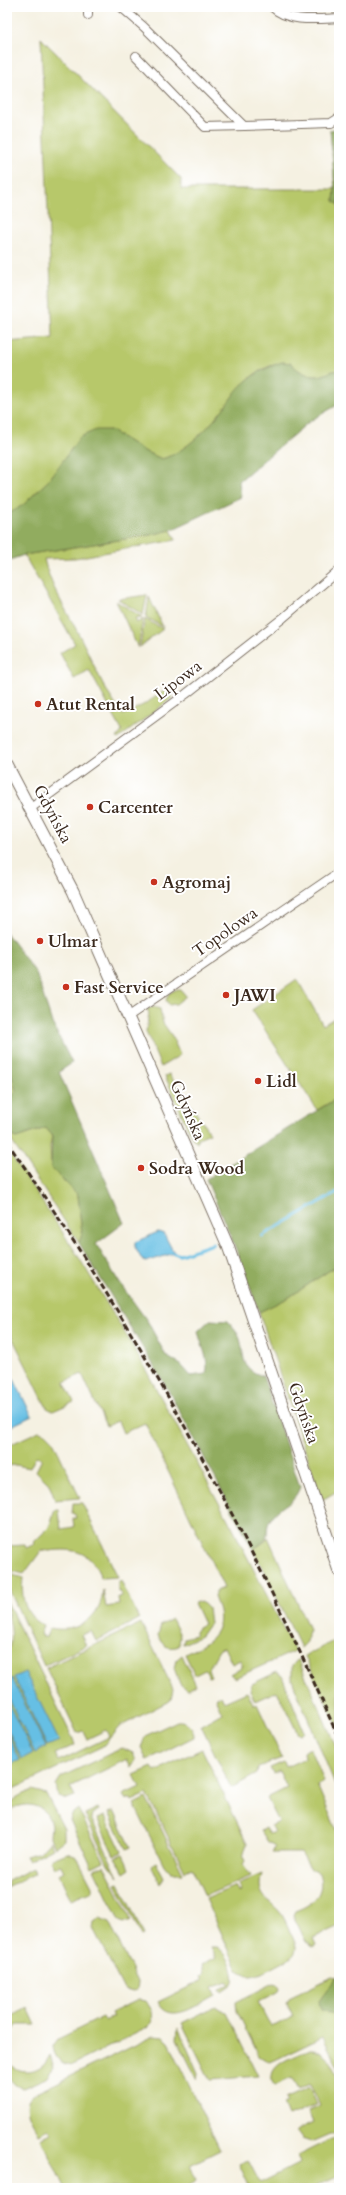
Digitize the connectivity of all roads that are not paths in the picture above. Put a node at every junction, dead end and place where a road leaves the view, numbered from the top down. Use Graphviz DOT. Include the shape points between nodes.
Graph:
graph roads {
  1 [pos="121,7"];
  2 [pos="272,7"];
  3 [pos="339,18"];
  4 [pos="136,56"];
  5 [pos="339,118"];
  6 [pos="244,126"];
  7 [pos="339,570"];
  8 [pos="7,765"];
  9 [pos="31,808"];
  10 [pos="339,872"];
  11 [pos="129,1016"];
  12 [pos="339,1571"];
  1 -- 6 [label="street"];
  2 -- 3 [label="street" via="282,15 291,17"];
  4 -- 6 [label="street" via="205,127"];
  5 -- 6 [label="street" via="331,123"];
  7 -- 9 [label="street, Lipowa" via="288,614 186,694"];
  8 -- 9 [label="main road, Gdyńska"];
  9 -- 11 [label="main road, Gdyńska" via="73,891"];
  10 -- 11 [label="street, Topolowa"];
  11 -- 12 [label="main road, Gdyńska" via="239,1274"];
}
